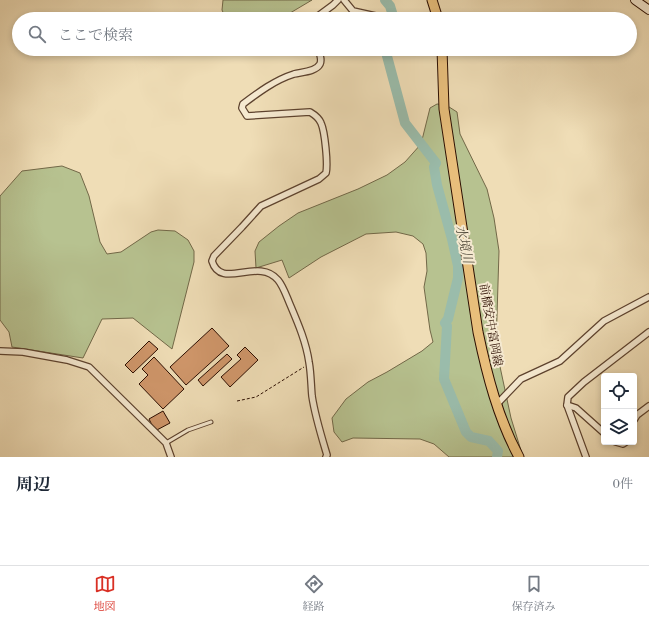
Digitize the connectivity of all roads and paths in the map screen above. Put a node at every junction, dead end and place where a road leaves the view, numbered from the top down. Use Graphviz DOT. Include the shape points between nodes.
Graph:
graph roads {
  1 [pos="338,0"];
  2 [pos="344,0"];
  3 [pos="432,0"];
  4 [pos="635,0"];
  5 [pos="649,10"];
  6 [pos="324,12"];
  7 [pos="358,12"];
  8 [pos="436,12"];
  9 [pos="320,56"];
  10 [pos="442,56"];
  11 [pos="649,297"];
  12 [pos="649,332"];
  13 [pos="0,351"];
  14 [pos="310,364"];
  15 [pos="237,400"];
  16 [pos="497,404"];
  17 [pos="567,405"];
  18 [pos="649,406"];
  19 [pos="637,415"];
  20 [pos="211,422"];
  21 [pos="601,430"];
  22 [pos="166,443"];
  23 [pos="171,457"];
  24 [pos="326,457"];
  25 [pos="519,457"];
  26 [pos="586,457"];
  1 -- 6 [label="street"];
  2 -- 7 [label="street" via="353,11"];
  3 -- 8 [label="main road"];
  4 -- 5 [label="street"];
  9 -- 14 [label="street" via="317,68 271,84 243,104 242,108 247,116 310,112 316,115 321,124 326,152 326,173 261,206 212,261 214,268 221,273 229,275 255,270 267,273 278,280 295,316"];
  10 -- 16 [label="main road, 前橋安中富岡線" via="444,109 478,332"];
  11 -- 16 [label="street" via="604,321 560,361 521,379"];
  12 -- 17 [label="street" via="584,382 568,397"];
  13 -- 22 [label="street" via="23,352 89,367"];
  14 -- 15 [label="path" via="256,397"];
  14 -- 24 [label="street" via="312,396"];
  16 -- 25 [label="main road, 前橋安中富岡線"];
  17 -- 21 [label="street" via="576,408"];
  17 -- 26 [label="street"];
  18 -- 19 [label="street"];
  20 -- 22 [label="lane" via="188,430"];
  22 -- 23 [label="street"];
}
